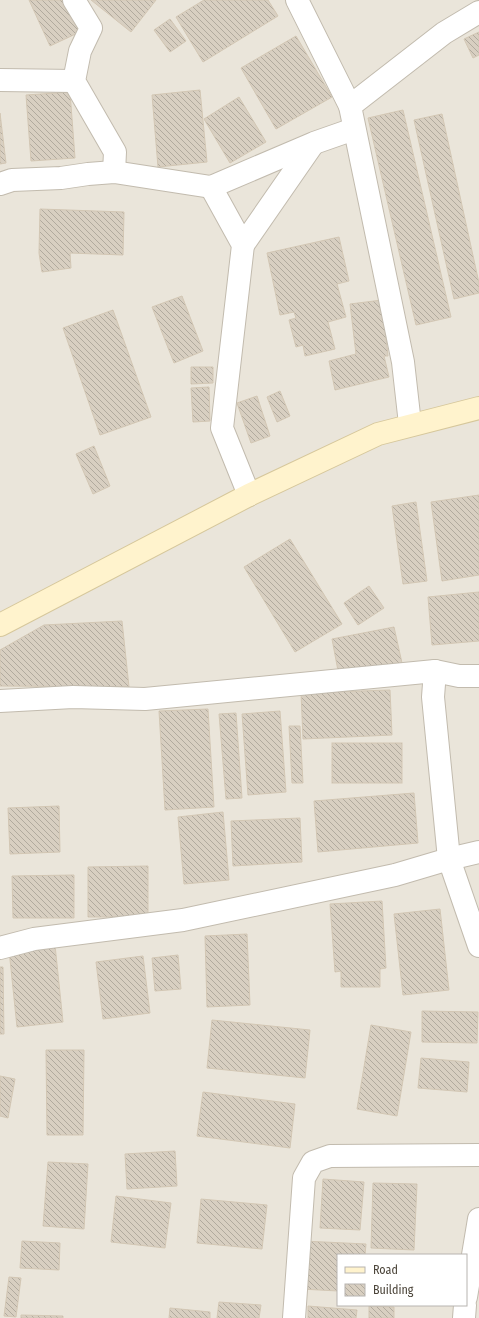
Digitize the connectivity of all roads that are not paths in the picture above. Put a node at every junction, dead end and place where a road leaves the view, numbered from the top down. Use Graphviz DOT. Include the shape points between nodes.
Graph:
graph roads {
  1 [pos="74,0"];
  2 [pos="297,0"];
  3 [pos="479,12"];
  4 [pos="0,80"];
  5 [pos="74,81"];
  6 [pos="350,106"];
  7 [pos="354,129"];
  8 [pos="314,143"];
  9 [pos="114,172"];
  10 [pos="0,184"];
  11 [pos="211,187"];
  12 [pos="243,245"];
  13 [pos="479,408"];
  14 [pos="410,424"];
  15 [pos="249,495"];
  16 [pos="0,624"];
  17 [pos="435,671"];
  18 [pos="479,676"];
  19 [pos="0,701"];
  20 [pos="479,852"];
  21 [pos="449,858"];
  22 [pos="479,946"];
  23 [pos="0,948"];
  24 [pos="479,1155"];
  25 [pos="479,1219"];
  26 [pos="467,1291"];
  27 [pos="465,1306"];
  28 [pos="294,1318"];
  29 [pos="464,1318"];
  1 -- 5 [label="street" via="91,28 80,51"];
  2 -- 6 [label="street"];
  3 -- 6 [label="street" via="444,33"];
  4 -- 5 [label="street"];
  5 -- 9 [label="street" via="115,152"];
  6 -- 7 [label="street"];
  7 -- 8 [label="street"];
  7 -- 14 [label="street" via="403,362"];
  8 -- 11 [label="street"];
  8 -- 12 [label="street"];
  9 -- 10 [label="street" via="12,180"];
  9 -- 11 [label="street"];
  11 -- 12 [label="street"];
  12 -- 15 [label="street" via="222,428"];
  13 -- 14 [label="main road"];
  14 -- 15 [label="main road" via="378,434"];
  15 -- 16 [label="main road"];
  17 -- 18 [label="street" via="459,676"];
  17 -- 19 [label="street" via="145,699 73,697"];
  17 -- 21 [label="street" via="433,697"];
  20 -- 21 [label="street"];
  21 -- 22 [label="street"];
  21 -- 23 [label="street" via="395,875 197,917 34,939"];
  24 -- 28 [label="street" via="330,1156 312,1162 304,1178"];
  25 -- 26 [label="street"];
  27 -- 29 [label="street"];
}
